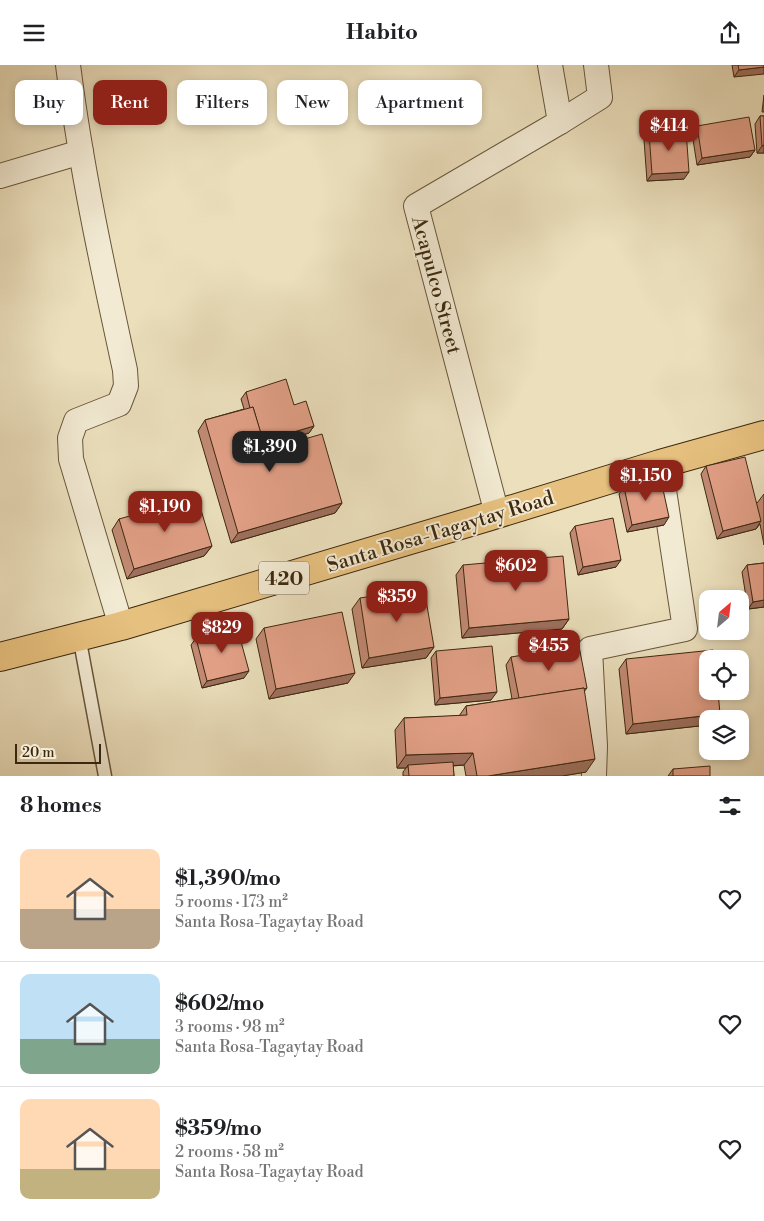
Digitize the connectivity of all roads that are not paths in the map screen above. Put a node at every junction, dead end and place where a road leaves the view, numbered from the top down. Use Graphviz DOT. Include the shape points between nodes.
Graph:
graph roads {
  1 [pos="68,65"];
  2 [pos="550,65"];
  3 [pos="596,65"];
  4 [pos="560,122"];
  5 [pos="81,151"];
  6 [pos="0,175"];
  7 [pos="764,435"];
  8 [pos="660,464"];
  9 [pos="497,514"];
  10 [pos="121,626"];
  11 [pos="80,636"];
  12 [pos="0,657"];
  13 [pos="105,776"];
  14 [pos="594,776"];
  1 -- 5 [label="street"];
  2 -- 4 [label="street"];
  3 -- 4 [label="street, Acapulco Street" via="600,97"];
  4 -- 9 [label="street, Acapulco Street" via="416,205"];
  5 -- 6 [label="street"];
  5 -- 10 [label="street" via="126,386 119,404 76,421 70,438 71,459"];
  7 -- 8 [label="main road, Santa Rosa-Tagaytay Road / 420"];
  8 -- 9 [label="main road, Santa Rosa-Tagaytay Road / 420"];
  8 -- 14 [label="street" via="685,629 590,649"];
  9 -- 10 [label="main road, Santa Rosa-Tagaytay Road / 420"];
  10 -- 11 [label="main road, Santa Rosa-Tagaytay Road / 420"];
  11 -- 12 [label="main road, Santa Rosa-Tagaytay Road / 420"];
  11 -- 13 [label="lane"];
}
